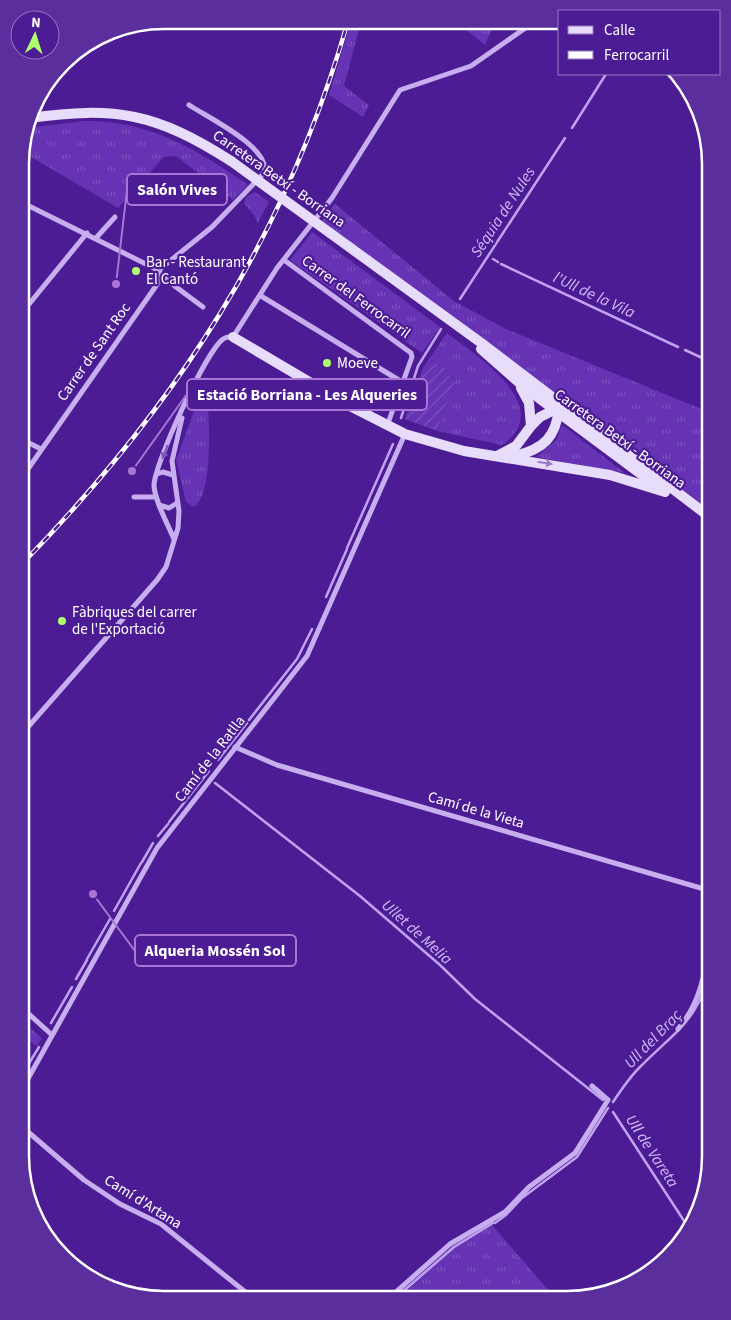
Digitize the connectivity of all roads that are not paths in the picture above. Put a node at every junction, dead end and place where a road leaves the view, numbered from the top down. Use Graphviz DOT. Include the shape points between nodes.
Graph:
graph roads {
  1 [pos="524,29"];
  2 [pos="189,105"];
  3 [pos="37,117"];
  4 [pos="29,206"];
  5 [pos="114,217"];
  6 [pos="87,233"];
  7 [pos="96,238"];
  8 [pos="284,260"];
  9 [pos="160,273"];
  10 [pos="261,296"];
  11 [pos="29,304"];
  12 [pos="203,307"];
  13 [pos="459,327"];
  14 [pos="233,337"];
  15 [pos="510,366"];
  16 [pos="516,381"];
  17 [pos="402,382"];
  18 [pos="184,407"];
  19 [pos="557,410"];
  20 [pos="387,426"];
  21 [pos="531,426"];
  22 [pos="405,434"];
  23 [pos="29,443"];
  24 [pos="41,449"];
  25 [pos="497,456"];
  26 [pos="629,456"];
  27 [pos="512,457"];
  28 [pos="29,467"];
  29 [pos="156,474"];
  30 [pos="172,475"];
  31 [pos="665,492"];
  32 [pos="134,497"];
  33 [pos="156,498"];
  34 [pos="178,503"];
  35 [pos="158,504"];
  36 [pos="702,511"];
  37 [pos="702,513"];
  38 [pos="174,534"];
  39 [pos="29,726"];
  40 [pos="236,747"];
  41 [pos="702,888"];
  42 [pos="702,981"];
  43 [pos="29,1014"];
  44 [pos="678,1029"];
  45 [pos="52,1035"];
  46 [pos="29,1077"];
  47 [pos="592,1086"];
  48 [pos="29,1133"];
  49 [pos="244,1291"];
  50 [pos="400,1291"];
  1 -- 8 [label="street" via="471,66 400,90 332,198"];
  2 -- 9 [label="street, Carrer de Sant Roc" via="244,140 261,158 265,170 261,178 212,227 160,269"];
  3 -- 13 [label="main road, Carretera Betxí - Borriana, bridge" via="94,112 135,116 186,134 231,161"];
  4 -- 6 [label="street"];
  5 -- 7 [label="street"];
  6 -- 7 [label="street"];
  6 -- 11 [label="street"];
  7 -- 9 [label="street"];
  8 -- 10 [label="street"];
  8 -- 17 [label="street, Carrer del Ferrocarril" via="412,355"];
  9 -- 12 [label="street"];
  9 -- 24 [label="street, Carrer de Sant Roc" via="158,284"];
  10 -- 14 [label="street"];
  10 -- 17 [label="street"];
  13 -- 15 [label="main road, Carretera Betxí - Borriana"];
  13 -- 16 [label="main road, Carretera Betxí - Borriana"];
  14 -- 18 [label="street" via="228,336 220,342"];
  14 -- 20 [label="main road"];
  15 -- 19 [label="main road"];
  15 -- 26 [label="main road, Carretera Betxí - Borriana"];
  16 -- 19 [label="main road, Carretera Betxí - Borriana"];
  16 -- 21 [label="main road" via="530,402"];
  17 -- 20 [label="street"];
  18 -- 29 [label="street, one-way"];
  18 -- 30 [label="street"];
  19 -- 21 [label="main road" via="540,416"];
  19 -- 26 [label="main road"];
  19 -- 27 [label="main road" via="555,431 548,440 525,454"];
  19 -- 31 [label="main road, Carretera Betxí - Borriana"];
  20 -- 22 [label="main road"];
  21 -- 25 [label="main road" via="516,446"];
  22 -- 25 [label="main road" via="436,444"];
  22 -- 40 [label="street, Camí de la Ratlla" via="307,656"];
  23 -- 24 [label="street"];
  24 -- 28 [label="street, Carrer de Sant Roc"];
  25 -- 27 [label="main road"];
  26 -- 36 [label="main road, Carretera Betxí - Borriana"];
  27 -- 31 [label="main road, one-way" via="610,475"];
  29 -- 30 [label="street"];
  29 -- 33 [label="street"];
  30 -- 34 [label="street"];
  31 -- 37 [label="main road, Carretera Betxí - Borriana"];
  32 -- 33 [label="street"];
  33 -- 35 [label="street"];
  34 -- 35 [label="street" via="169,508"];
  34 -- 38 [label="street"];
  35 -- 38 [label="street"];
  38 -- 39 [label="street" via="162,575"];
  40 -- 41 [label="street, Camí de la Vieta" via="277,765"];
  40 -- 45 [label="street, Camí de la Ratlla" via="157,848"];
  42 -- 44 [label="street" via="694,1008"];
  43 -- 45 [label="street"];
  45 -- 46 [label="street, Camí de la Ratlla"];
  47 -- 50 [label="street" via="608,1100 576,1153 529,1188 505,1212 450,1244"];
  48 -- 49 [label="street, Camí d'Artana" via="84,1180 120,1204 161,1224"];
}
